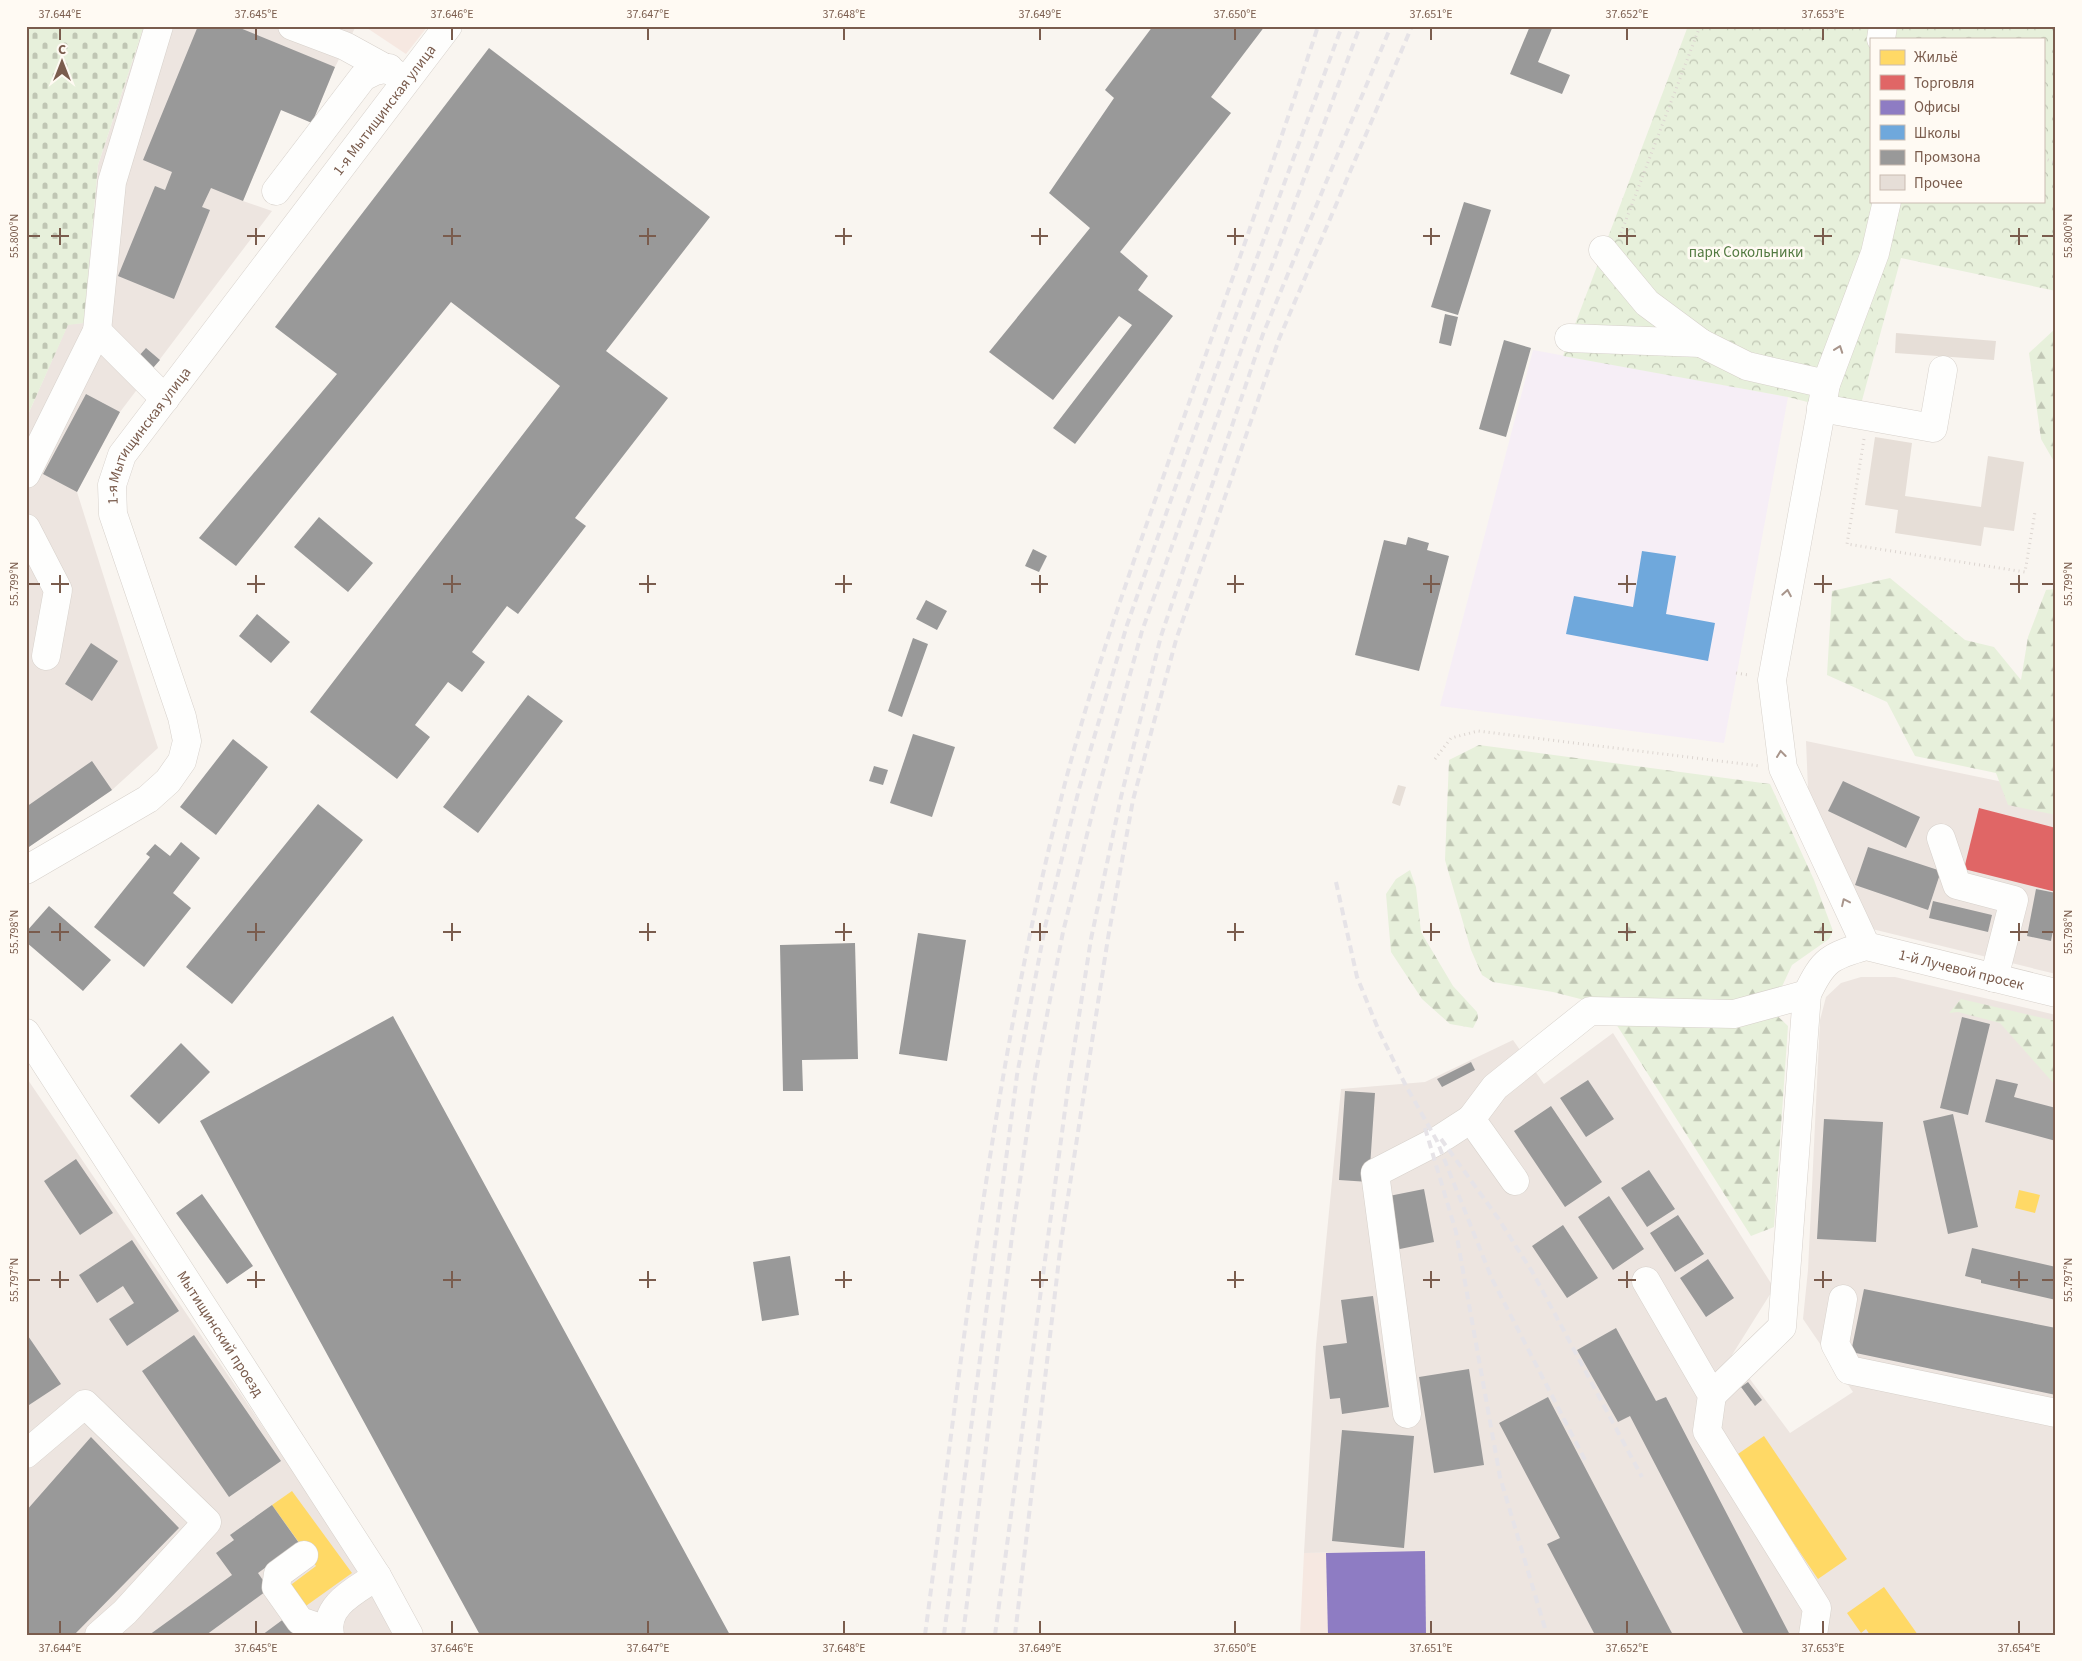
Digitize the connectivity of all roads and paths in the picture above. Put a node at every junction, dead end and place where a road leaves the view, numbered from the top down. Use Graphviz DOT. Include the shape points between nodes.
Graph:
graph roads {
  1 [pos="159,26"];
  2 [pos="292,26"];
  3 [pos="1700,26"];
  4 [pos="441,29"];
  5 [pos="397,74"];
  6 [pos="2044,158"];
  7 [pos="2056,163"];
  8 [pos="276,192"];
  9 [pos="1887,202"];
  10 [pos="1607,254"];
  11 [pos="98,331"];
  12 [pos="1569,338"];
  13 [pos="1701,343"];
  14 [pos="1943,370"];
  15 [pos="1824,396"];
  16 [pos="165,399"];
  17 [pos="1868,416"];
  18 [pos="26,474"];
  19 [pos="2035,512"];
  20 [pos="26,528"];
  21 [pos="46,656"];
  22 [pos="1435,759"];
  23 [pos="1783,768"];
  24 [pos="1941,838"];
  25 [pos="26,870"];
  26 [pos="1866,946"];
  27 [pos="1994,978"];
  28 [pos="2056,993"];
  29 [pos="1807,994"];
  30 [pos="26,1033"];
  31 [pos="1471,1119"];
  32 [pos="1515,1181"];
  33 [pos="1646,1281"];
  34 [pos="1843,1299"];
  35 [pos="1712,1395"];
  36 [pos="2056,1413"];
  37 [pos="1407,1414"];
  38 [pos="26,1454"];
  39 [pos="304,1555"];
  40 [pos="377,1576"];
  41 [pos="330,1633"];
  42 [pos="99,1635"];
  43 [pos="409,1635"];
  44 [pos="1813,1635"];
  1 -- 11 [label="street" via="112,182"];
  2 -- 5 [label="street" via="345,46"];
  3 -- 10 [label="path"];
  4 -- 5 [label="street, 1-я Мытищинская улица"];
  5 -- 8 [label="street" via="375,71 363,77"];
  5 -- 16 [label="street, 1-я Мытищинская улица"];
  6 -- 7 [label="path"];
  15 -- 9 [label="street, one-way" via="1875,253"];
  10 -- 13 [label="street" via="1647,303"];
  11 -- 16 [label="street"];
  11 -- 18 [label="street"];
  12 -- 13 [label="street"];
  13 -- 15 [label="street" via="1747,366"];
  14 -- 17 [label="street" via="1933,428"];
  15 -- 17 [label="street"];
  23 -- 15 [label="street, one-way" via="1772,680"];
  16 -- 25 [label="street, 1-я Мытищинская улица" via="122,455 112,485 112,504 117,530 182,717 187,741 182,761 168,781 148,799"];
  17 -- 19 [label="path" via="1847,544 2025,572"];
  20 -- 21 [label="street" via="58,590"];
  22 -- 23 [label="path" via="1451,738 1478,730"];
  26 -- 23 [label="street, one-way"];
  24 -- 27 [label="street" via="1957,885 2014,900"];
  26 -- 27 [label="street, 1-й Лучевой просек"];
  26 -- 29 [label="street" via="1837,954 1818,970"];
  27 -- 28 [label="street, 1-й Лучевой просек"];
  29 -- 31 [label="street" via="1734,1014 1590,1011 1495,1087"];
  29 -- 35 [label="street" via="1782,1327"];
  30 -- 40 [label="street, Мытищинский проезд"];
  31 -- 32 [label="street"];
  31 -- 37 [label="street" via="1375,1172"];
  33 -- 35 [label="street"];
  34 -- 36 [label="street" via="1835,1344 1849,1370"];
  35 -- 44 [label="street" via="1706,1431 1817,1608"];
  38 -- 42 [label="street" via="84,1404 207,1522 126,1612"];
  39 -- 41 [label="street" via="278,1574 276,1587 300,1621"];
  40 -- 41 [label="street" via="340,1601 332,1615"];
  40 -- 43 [label="street, Мытищинский проезд"];
}
